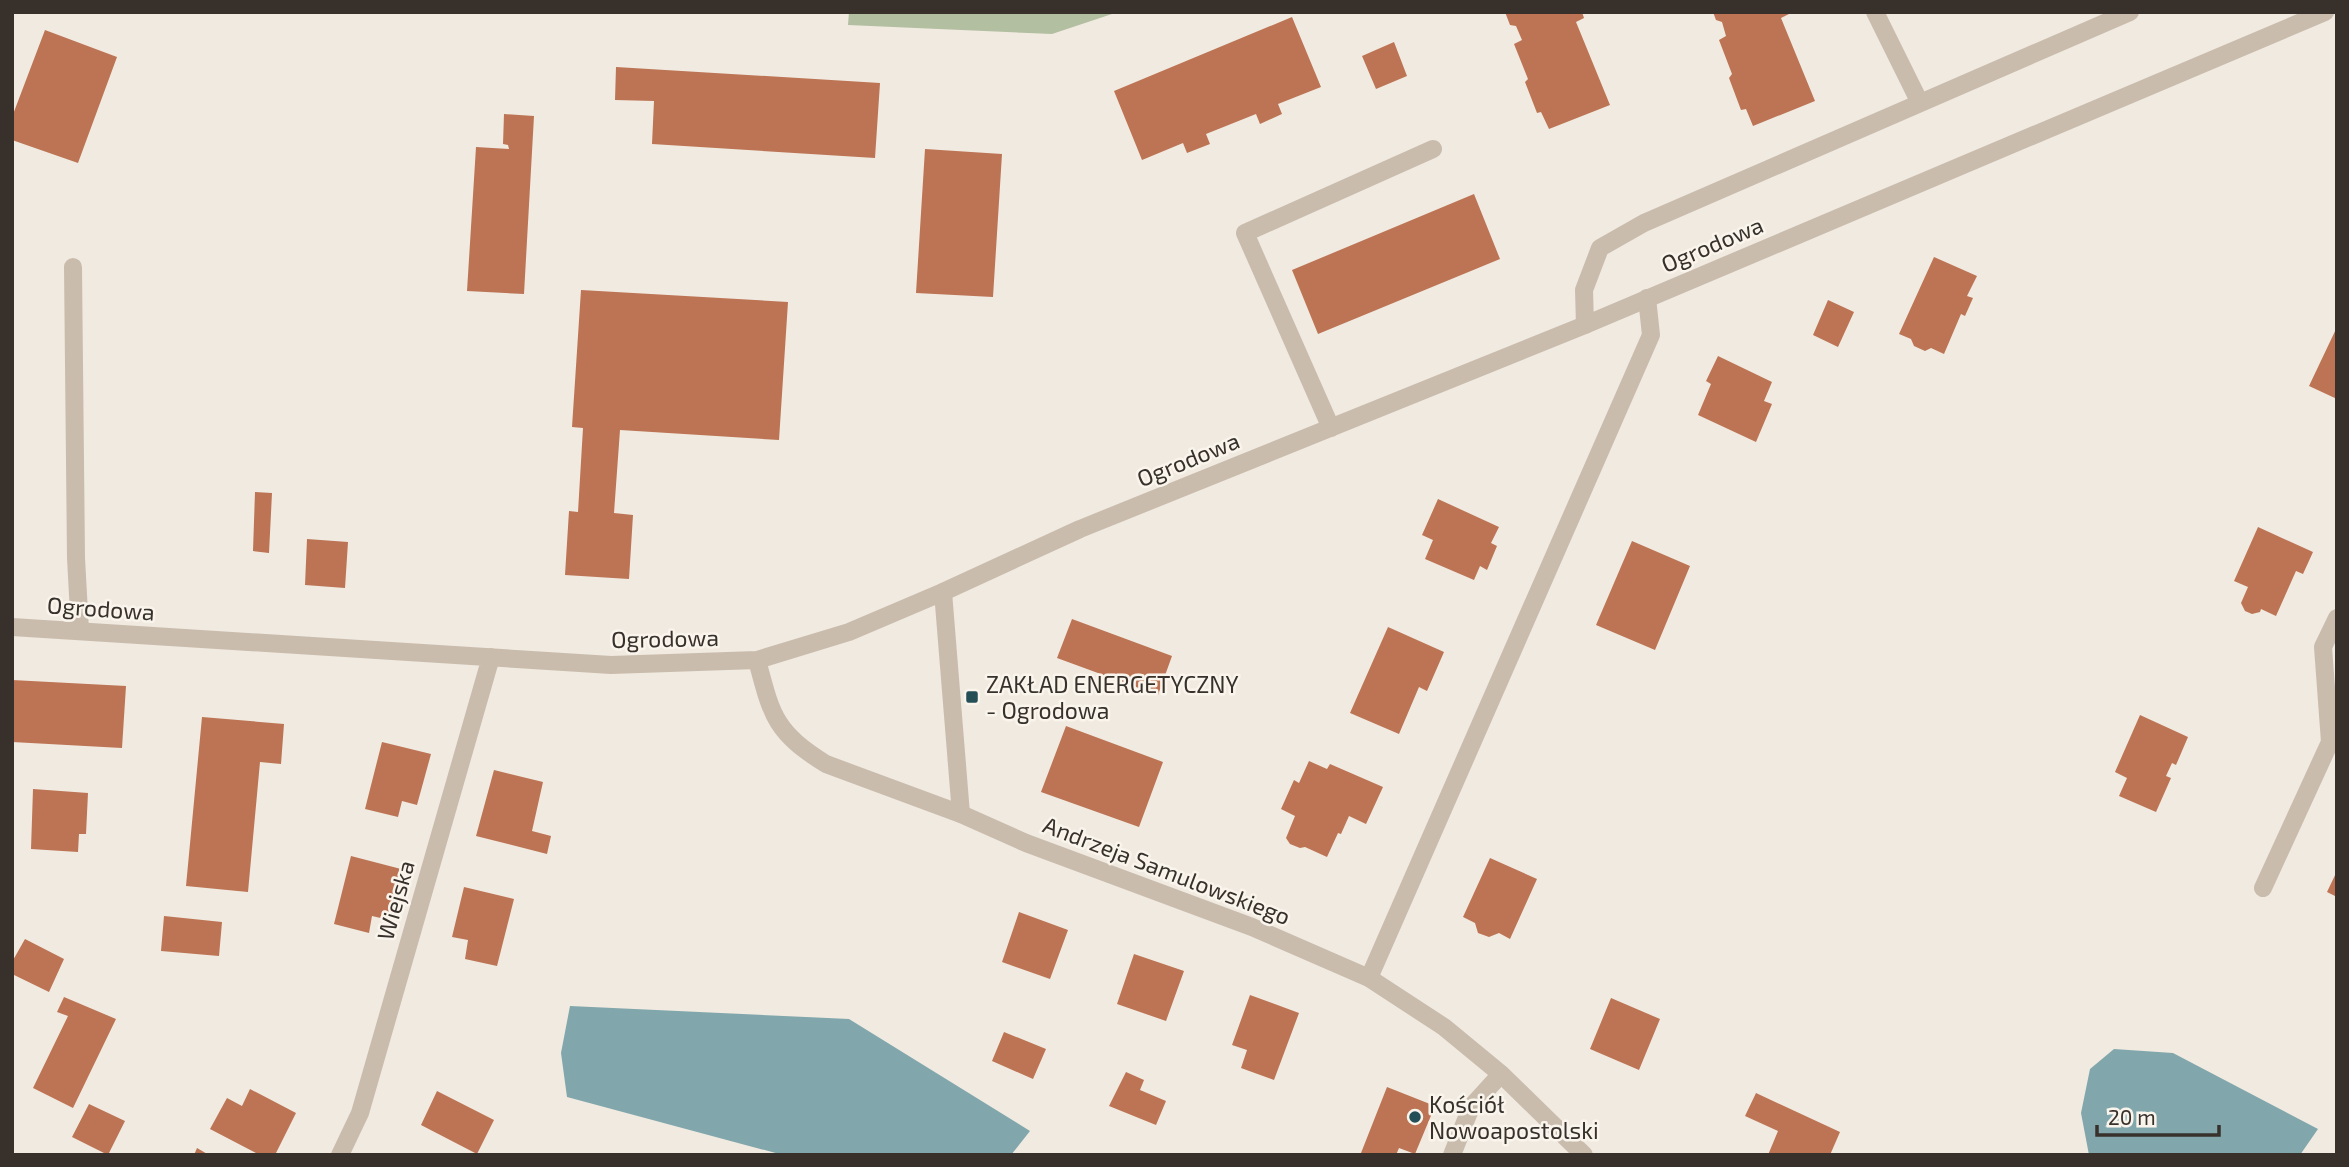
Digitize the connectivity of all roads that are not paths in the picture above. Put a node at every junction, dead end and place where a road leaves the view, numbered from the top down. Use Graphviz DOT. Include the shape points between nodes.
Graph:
graph roads {
  1 [pos="1875,12"];
  2 [pos="2130,12"];
  3 [pos="2325,12"];
  4 [pos="1920,103"];
  5 [pos="1433,149"];
  6 [pos="73,267"];
  7 [pos="1647,298"];
  8 [pos="1585,325"];
  9 [pos="1331,428"];
  10 [pos="943,592"];
  11 [pos="2337,618"];
  12 [pos="12,627"];
  13 [pos="80,631"];
  14 [pos="491,657"];
  15 [pos="757,660"];
  16 [pos="961,814"];
  17 [pos="2263,888"];
  18 [pos="1369,978"];
  19 [pos="1501,1074"];
  20 [pos="341,1155"];
  21 [pos="1452,1155"];
  22 [pos="1584,1155"];
  1 -- 4 [label="street"];
  2 -- 4 [label="street"];
  3 -- 7 [label="street, Ogrodowa"];
  4 -- 8 [label="street" via="1644,223 1600,248 1584,290"];
  5 -- 9 [label="street" via="1245,233"];
  6 -- 13 [label="street"];
  7 -- 8 [label="street, Ogrodowa"];
  7 -- 18 [label="street" via="1651,335"];
  8 -- 9 [label="street, Ogrodowa"];
  9 -- 10 [label="street, Ogrodowa" via="1080,529"];
  10 -- 15 [label="street, Ogrodowa" via="849,632"];
  10 -- 16 [label="street"];
  11 -- 17 [label="street" via="2323,647 2330,742"];
  12 -- 13 [label="street, Ogrodowa"];
  13 -- 14 [label="street, Ogrodowa"];
  14 -- 15 [label="street, Ogrodowa" via="611,665"];
  14 -- 20 [label="street, Wiejska" via="360,1113"];
  15 -- 16 [label="street, Andrzeja Samulowskiego" via="778,724 806,751 826,764"];
  16 -- 18 [label="street, Andrzeja Samulowskiego" via="1026,843 1252,927"];
  18 -- 19 [label="street, Andrzeja Samulowskiego" via="1444,1027"];
  19 -- 21 [label="street" via="1471,1107"];
  19 -- 22 [label="street, Andrzeja Samulowskiego"];
}
